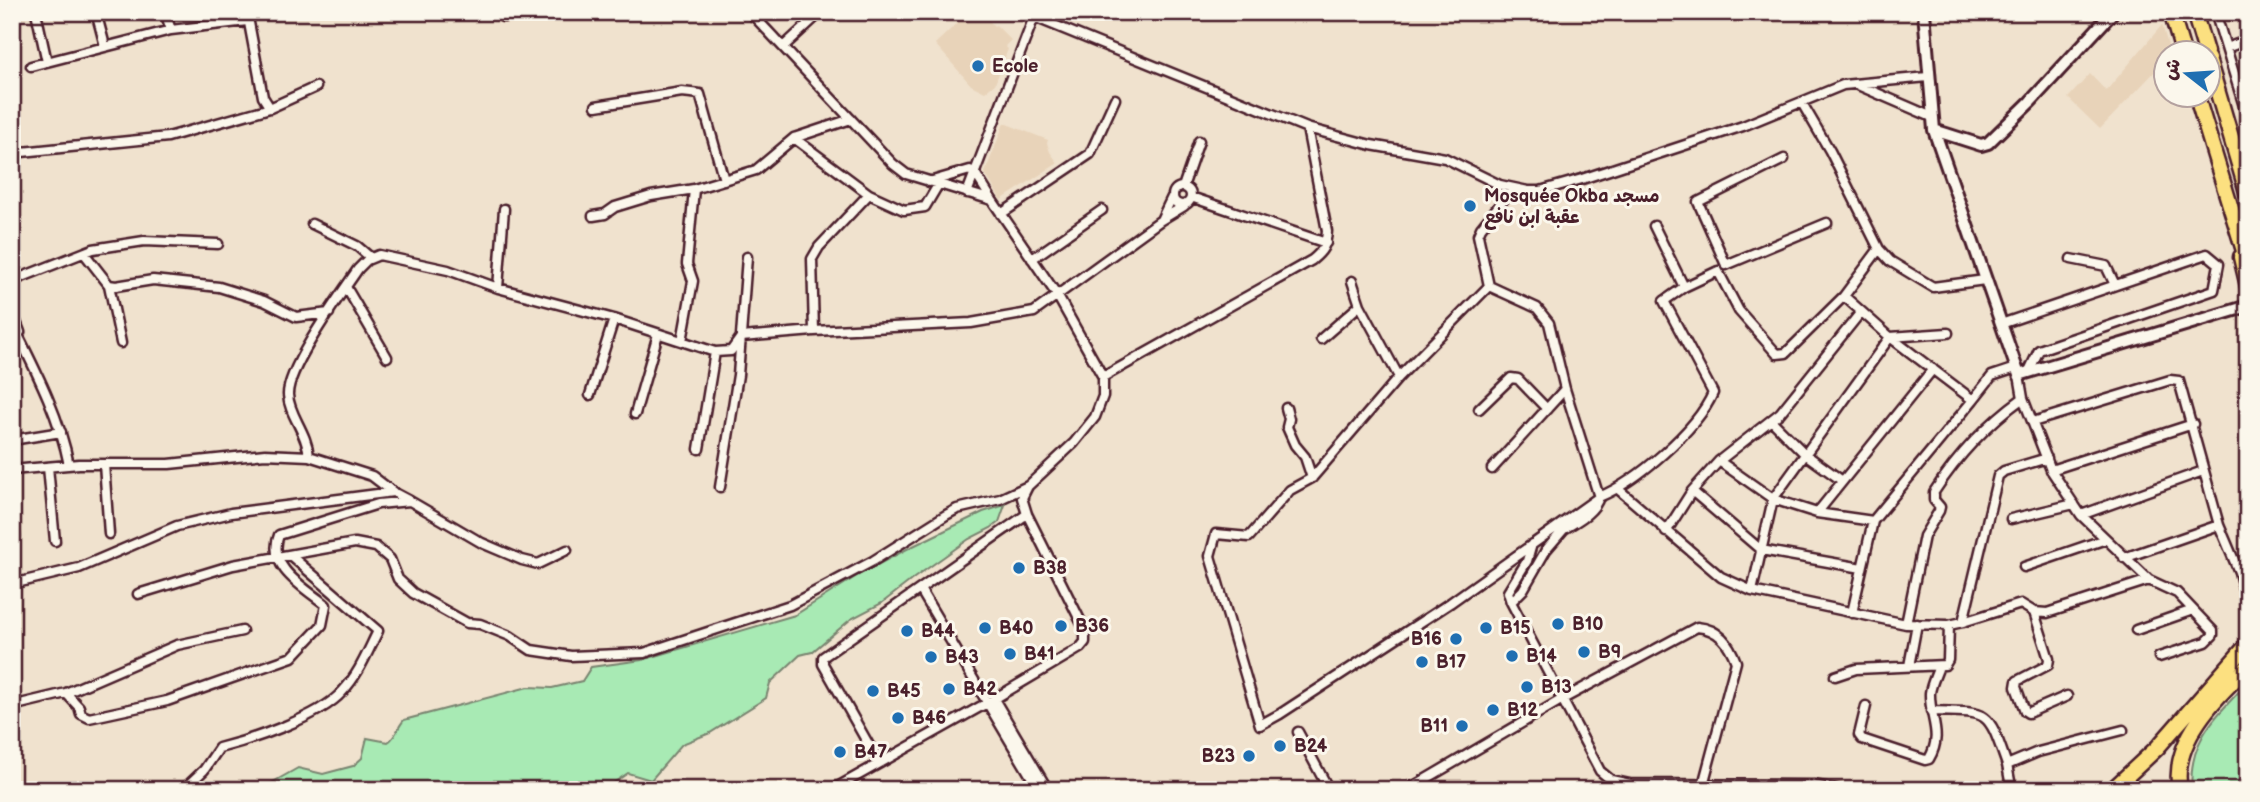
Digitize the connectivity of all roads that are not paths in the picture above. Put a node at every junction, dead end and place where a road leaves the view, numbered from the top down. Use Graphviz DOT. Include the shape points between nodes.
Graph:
graph roads {
  1 [pos="36,12"];
  2 [pos="96,12"];
  3 [pos="165,12"];
  4 [pos="541,12"];
  5 [pos="750,12"];
  6 [pos="821,12"];
  7 [pos="1022,12"];
  8 [pos="1924,12"];
  9 [pos="2113,12"];
  10 [pos="2171,12"];
  11 [pos="2194,12"];
  12 [pos="2215,12"];
  13 [pos="247,16"];
  14 [pos="503,17"];
  15 [pos="1034,17"];
  16 [pos="171,30"];
  17 [pos="2179,38"];
  18 [pos="2202,38"];
  19 [pos="2248,40"];
  20 [pos="105,46"];
  21 [pos="783,47"];
  22 [pos="2226,48"];
  23 [pos="47,62"];
  24 [pos="31,66"];
  25 [pos="1928,77"];
  26 [pos="1855,83"];
  27 [pos="316,87"];
  28 [pos="1115,99"];
  29 [pos="1802,103"];
  30 [pos="596,106"];
  31 [pos="270,108"];
  32 [pos="2200,108"];
  33 [pos="2222,108"];
  34 [pos="1932,117"];
  35 [pos="851,119"];
  36 [pos="2248,119"];
  37 [pos="1307,128"];
  38 [pos="1934,130"];
  39 [pos="794,138"];
  40 [pos="1199,141"];
  41 [pos="12,153"];
  42 [pos="1784,159"];
  43 [pos="975,173"];
  44 [pos="724,180"];
  45 [pos="934,183"];
  46 [pos="1183,187"];
  47 [pos="694,189"];
  48 [pos="1512,189"];
  49 [pos="967,193"];
  50 [pos="869,194"];
  51 [pos="2248,195"];
  52 [pos="1172,197"];
  53 [pos="1191,197"];
  54 [pos="992,200"];
  55 [pos="1185,205"];
  56 [pos="504,209"];
  57 [pos="1102,210"];
  58 [pos="1001,214"];
  59 [pos="2232,214"];
  60 [pos="593,216"];
  61 [pos="1161,220"];
  62 [pos="312,223"];
  63 [pos="1827,223"];
  64 [pos="1654,226"];
  65 [pos="1326,243"];
  66 [pos="218,244"];
  67 [pos="1880,249"];
  68 [pos="84,253"];
  69 [pos="747,257"];
  70 [pos="371,258"];
  71 [pos="2071,258"];
  72 [pos="1032,259"];
  73 [pos="2248,264"];
  74 [pos="1726,265"];
  75 [pos="1718,271"];
  76 [pos="1985,280"];
  77 [pos="12,281"];
  78 [pos="1352,281"];
  79 [pos="109,285"];
  80 [pos="2115,285"];
  81 [pos="1489,286"];
  82 [pos="2248,286"];
  83 [pos="346,287"];
  84 [pos="1684,287"];
  85 [pos="498,288"];
  86 [pos="1056,295"];
  87 [pos="1844,296"];
  88 [pos="1360,305"];
  89 [pos="2248,306"];
  90 [pos="12,311"];
  91 [pos="1861,312"];
  92 [pos="329,313"];
  93 [pos="614,318"];
  94 [pos="2001,324"];
  95 [pos="814,331"];
  96 [pos="1948,333"];
  97 [pos="658,334"];
  98 [pos="15,336"];
  99 [pos="741,337"];
  100 [pos="1890,337"];
  101 [pos="1321,339"];
  102 [pos="682,341"];
  103 [pos="121,343"];
  104 [pos="715,352"];
  105 [pos="387,357"];
  106 [pos="1933,369"];
  107 [pos="2021,371"];
  108 [pos="1103,377"];
  109 [pos="1399,377"];
  110 [pos="1566,388"];
  111 [pos="590,395"];
  112 [pos="2023,398"];
  113 [pos="1973,400"];
  114 [pos="1286,408"];
  115 [pos="1479,409"];
  116 [pos="1547,410"];
  117 [pos="635,414"];
  118 [pos="1772,421"];
  119 [pos="2033,422"];
  120 [pos="2193,424"];
  121 [pos="61,432"];
  122 [pos="12,440"];
  123 [pos="699,449"];
  124 [pos="1805,454"];
  125 [pos="309,456"];
  126 [pos="2048,458"];
  127 [pos="1719,461"];
  128 [pos="104,464"];
  129 [pos="69,465"];
  130 [pos="48,467"];
  131 [pos="1492,469"];
  132 [pos="12,470"];
  133 [pos="2052,470"];
  134 [pos="2203,471"];
  135 [pos="1312,478"];
  136 [pos="1841,480"];
  137 [pos="1028,486"];
  138 [pos="720,487"];
  139 [pos="1618,489"];
  140 [pos="1692,491"];
  141 [pos="394,492"];
  142 [pos="1599,497"];
  143 [pos="1773,499"];
  144 [pos="410,501"];
  145 [pos="2074,503"];
  146 [pos="12,512"];
  147 [pos="1817,513"];
  148 [pos="1027,514"];
  149 [pos="2081,515"];
  150 [pos="2011,519"];
  151 [pos="1873,522"];
  152 [pos="1565,525"];
  153 [pos="2219,526"];
  154 [pos="1665,532"];
  155 [pos="109,534"];
  156 [pos="15,536"];
  157 [pos="2106,539"];
  158 [pos="55,541"];
  159 [pos="1532,544"];
  160 [pos="567,550"];
  161 [pos="1760,550"];
  162 [pos="290,555"];
  163 [pos="278,557"];
  164 [pos="2124,558"];
  165 [pos="2024,567"];
  166 [pos="1861,568"];
  167 [pos="2149,580"];
  168 [pos="12,584"];
  169 [pos="920,589"];
  170 [pos="1752,591"];
  171 [pos="138,594"];
  172 [pos="1511,602"];
  173 [pos="2247,604"];
  174 [pos="2193,610"];
  175 [pos="2034,612"];
  176 [pos="1852,613"];
  177 [pos="1963,622"];
  178 [pos="1906,624"];
  179 [pos="1917,624"];
  180 [pos="1949,625"];
  181 [pos="2136,630"];
  182 [pos="242,632"];
  183 [pos="2248,644"];
  184 [pos="2159,657"];
  185 [pos="1909,666"];
  186 [pos="1938,666"];
  187 [pos="2248,667"];
  188 [pos="1835,676"];
  189 [pos="66,693"];
  190 [pos="2067,696"];
  191 [pos="1562,700"];
  192 [pos="991,701"];
  193 [pos="12,706"];
  194 [pos="1866,706"];
  195 [pos="1931,711"];
  196 [pos="2123,730"];
  197 [pos="1298,732"];
  198 [pos="879,763"];
  199 [pos="2007,765"];
  200 [pos="1703,785"];
  201 [pos="183,790"];
  202 [pos="832,790"];
  203 [pos="1039,790"];
  204 [pos="1048,790"];
  205 [pos="1329,790"];
  206 [pos="1407,790"];
  207 [pos="1842,790"];
  208 [pos="2005,790"];
  209 [pos="2112,790"];
  210 [pos="2180,790"];
  1 -- 23 [label="street"];
  2 -- 20 [label="street"];
  3 -- 16 [label="street"];
  4 -- 14 [label="street"];
  5 -- 21 [label="street"];
  6 -- 21 [label="street"];
  7 -- 15 [label="street"];
  8 -- 25 [label="street"];
  9 -- 38 [label="street" via="1988,143 1981,145"];
  10 -- 17 [label="highway"];
  11 -- 18 [label="highway"];
  12 -- 22 [label="street"];
  13 -- 16 [label="street"];
  13 -- 31 [label="street" via="262,96"];
  15 -- 37 [label="street"];
  15 -- 43 [label="street"];
  16 -- 20 [label="street"];
  19 -- 22 [label="street"];
  20 -- 23 [label="street"];
  21 -- 35 [label="street"];
  22 -- 36 [label="street"];
  23 -- 24 [label="street"];
  25 -- 26 [label="street"];
  25 -- 34 [label="street"];
  26 -- 29 [label="street"];
  26 -- 34 [label="street"];
  27 -- 31 [label="street"];
  28 -- 58 [label="street" via="1087,158"];
  29 -- 48 [label="street" via="1582,179 1539,191"];
  29 -- 67 [label="street"];
  30 -- 44 [label="street" via="682,92 699,94"];
  31 -- 41 [label="street" via="168,137"];
  32 -- 59 [label="highway"];
  33 -- 51 [label="highway"];
  34 -- 38 [label="street"];
  35 -- 39 [label="street"];
  35 -- 45 [label="street" via="893,164 906,174"];
  37 -- 48 [label="street" via="1445,158"];
  37 -- 65 [label="street"];
  38 -- 76 [label="street"];
  39 -- 44 [label="street" via="756,170"];
  39 -- 50 [label="street"];
  40 -- 46 [label="street"];
  42 -- 74 [label="street" via="1698,202"];
  43 -- 45 [label="street" via="964,170"];
  43 -- 49 [label="street"];
  43 -- 54 [label="street"];
  44 -- 47 [label="street"];
  45 -- 49 [label="street"];
  45 -- 50 [label="street" via="925,207 904,210"];
  46 -- 52 [label="street" via="1175,189"];
  46 -- 53 [label="street"];
  47 -- 60 [label="street" via="651,196"];
  47 -- 102 [label="street" via="687,264 693,281"];
  48 -- 81 [label="street" via="1478,235"];
  49 -- 54 [label="street"];
  50 -- 95 [label="street" via="812,259"];
  52 -- 55 [label="street"];
  52 -- 61 [label="street"];
  53 -- 55 [label="street"];
  53 -- 65 [label="street"];
  54 -- 58 [label="street"];
  55 -- 61 [label="street"];
  56 -- 85 [label="street"];
  57 -- 72 [label="street"];
  58 -- 72 [label="street"];
  59 -- 73 [label="highway"];
  59 -- 82 [label="highway"];
  61 -- 86 [label="street"];
  62 -- 70 [label="street"];
  63 -- 74 [label="street"];
  64 -- 84 [label="street"];
  65 -- 108 [label="street" via="1312,260"];
  66 -- 68 [label="street" via="144,241"];
  67 -- 76 [label="street" via="1893,264 1933,287"];
  67 -- 87 [label="street"];
  68 -- 77 [label="street"];
  68 -- 79 [label="street"];
  69 -- 99 [label="street"];
  70 -- 83 [label="street"];
  70 -- 85 [label="street" via="379,255 448,270"];
  71 -- 80 [label="street" via="2106,266"];
  72 -- 86 [label="street"];
  74 -- 75 [label="street"];
  75 -- 84 [label="street"];
  75 -- 87 [label="street" via="1739,311 1777,354 1786,353"];
  76 -- 94 [label="street"];
  78 -- 88 [label="street"];
  79 -- 92 [label="street" via="153,281 219,287 296,317"];
  79 -- 103 [label="street"];
  80 -- 94 [label="street"];
  80 -- 107 [label="street" via="2207,254 2219,264 2214,290 2039,350"];
  81 -- 109 [label="street"];
  81 -- 110 [label="street" via="1537,308 1549,323"];
  83 -- 92 [label="street"];
  83 -- 105 [label="street"];
  84 -- 139 [label="street" via="1664,301 1713,393 1686,432"];
  85 -- 93 [label="street"];
  86 -- 95 [label="street" via="1034,312 971,323"];
  86 -- 108 [label="street"];
  87 -- 91 [label="street"];
  88 -- 101 [label="street"];
  88 -- 109 [label="street"];
  89 -- 107 [label="street"];
  90 -- 98 [label="street" via="20,328"];
  91 -- 100 [label="street"];
  91 -- 118 [label="street"];
  92 -- 125 [label="street" via="292,374 289,389"];
  93 -- 97 [label="street"];
  93 -- 111 [label="street"];
  94 -- 107 [label="street"];
  95 -- 99 [label="street"];
  96 -- 100 [label="street"];
  97 -- 102 [label="street"];
  97 -- 117 [label="street"];
  98 -- 121 [label="street"];
  99 -- 104 [label="street" via="731,351"];
  99 -- 138 [label="street"];
  100 -- 106 [label="street"];
  100 -- 124 [label="street"];
  102 -- 104 [label="street"];
  104 -- 123 [label="street"];
  106 -- 113 [label="street"];
  106 -- 136 [label="street"];
  107 -- 112 [label="street"];
  107 -- 113 [label="street" via="1992,376"];
  108 -- 137 [label="street" via="1103,396 1095,416"];
  109 -- 135 [label="street"];
  110 -- 116 [label="street"];
  110 -- 142 [label="street"];
  112 -- 119 [label="street"];
  112 -- 178 [label="street" via="1970,443 1934,492 1940,507 1924,536"];
  113 -- 151 [label="street"];
  114 -- 135 [label="street" via="1287,427"];
  115 -- 116 [label="street" via="1511,378 1518,379"];
  116 -- 131 [label="street"];
  118 -- 124 [label="street"];
  118 -- 127 [label="street"];
  119 -- 120 [label="street" via="2175,380"];
  119 -- 126 [label="street"];
  120 -- 133 [label="street"];
  120 -- 134 [label="street"];
  121 -- 122 [label="street"];
  121 -- 129 [label="street"];
  124 -- 136 [label="street"];
  124 -- 143 [label="street"];
  125 -- 128 [label="street" via="264,454 169,464"];
  125 -- 141 [label="street" via="373,476"];
  126 -- 133 [label="street"];
  126 -- 177 [label="street" via="1998,476"];
  127 -- 140 [label="street"];
  127 -- 143 [label="street"];
  128 -- 129 [label="street"];
  128 -- 155 [label="street"];
  129 -- 130 [label="street"];
  130 -- 132 [label="street"];
  130 -- 158 [label="street"];
  133 -- 145 [label="street"];
  134 -- 149 [label="street"];
  134 -- 153 [label="street"];
  135 -- 159 [label="street" via="1290,490 1249,537 1216,534 1210,556 1260,725 1450,603"];
  136 -- 147 [label="street"];
  137 -- 148 [label="street" via="1022,498"];
  137 -- 162 [label="street" via="1000,499 957,509 790,605 644,653 571,656 531,650 510,636 467,623 413,593 376,547 355,543"];
  139 -- 142 [label="street"];
  139 -- 154 [label="street"];
  140 -- 154 [label="street"];
  140 -- 161 [label="street"];
  141 -- 144 [label="street"];
  141 -- 168 [label="street" via="232,513 177,526 79,568"];
  142 -- 152 [label="street"];
  143 -- 147 [label="street"];
  143 -- 161 [label="street"];
  144 -- 160 [label="street" via="482,543 522,560 538,564"];
  144 -- 163 [label="street" via="378,504 279,535"];
  145 -- 149 [label="street"];
  145 -- 150 [label="street"];
  146 -- 156 [label="street"];
  147 -- 151 [label="street"];
  148 -- 169 [label="street"];
  148 -- 192 [label="street" via="1085,631 1085,642"];
  149 -- 157 [label="street"];
  151 -- 166 [label="street"];
  152 -- 159 [label="street"];
  152 -- 172 [label="street"];
  153 -- 164 [label="street"];
  153 -- 173 [label="street"];
  154 -- 170 [label="street" via="1721,577"];
  157 -- 164 [label="street"];
  157 -- 165 [label="street"];
  159 -- 172 [label="street" via="1508,593"];
  161 -- 166 [label="street"];
  161 -- 170 [label="street"];
  162 -- 163 [label="street"];
  162 -- 201 [label="street" via="378,631 360,669 340,694 263,735 219,748"];
  163 -- 171 [label="street" via="233,565"];
  163 -- 189 [label="street" via="288,576 326,605 322,625 292,657 166,701 89,718 81,715"];
  164 -- 167 [label="street"];
  166 -- 176 [label="street"];
  167 -- 174 [label="street" via="2177,593"];
  167 -- 175 [label="street" via="2047,613"];
  169 -- 192 [label="street"];
  169 -- 198 [label="street" via="823,657 822,664"];
  170 -- 176 [label="street"];
  172 -- 191 [label="street"];
  174 -- 181 [label="street"];
  174 -- 184 [label="street" via="2213,635 2206,642"];
  175 -- 177 [label="street" via="2021,604"];
  175 -- 190 [label="street" via="2049,659 2048,665 2017,681 2025,711"];
  176 -- 178 [label="street"];
  177 -- 180 [label="street"];
  178 -- 179 [label="street"];
  179 -- 180 [label="street"];
  179 -- 185 [label="street"];
  180 -- 186 [label="street" via="1948,660"];
  182 -- 189 [label="street" via="177,645"];
  183 -- 209 [label="highway" via="2157,748"];
  185 -- 186 [label="street"];
  185 -- 188 [label="street" via="1856,669"];
  186 -- 195 [label="street" via="1930,690"];
  187 -- 210 [label="highway" via="2190,734 2179,759"];
  189 -- 193 [label="street"];
  191 -- 200 [label="street" via="1600,771 1612,780"];
  191 -- 200 [label="street" via="1692,628 1715,632 1730,646 1736,662"];
  191 -- 206 [label="street"];
  192 -- 198 [label="street"];
  192 -- 203 [label="street"];
  192 -- 204 [label="street"];
  194 -- 195 [label="street" via="1862,739 1925,760 1937,737"];
  195 -- 199 [label="street" via="1983,715 1991,722"];
  196 -- 199 [label="street"];
  197 -- 205 [label="street"];
  198 -- 202 [label="street"];
  199 -- 208 [label="street" via="2010,781"];
  200 -- 207 [label="street" via="1813,785"];
}
